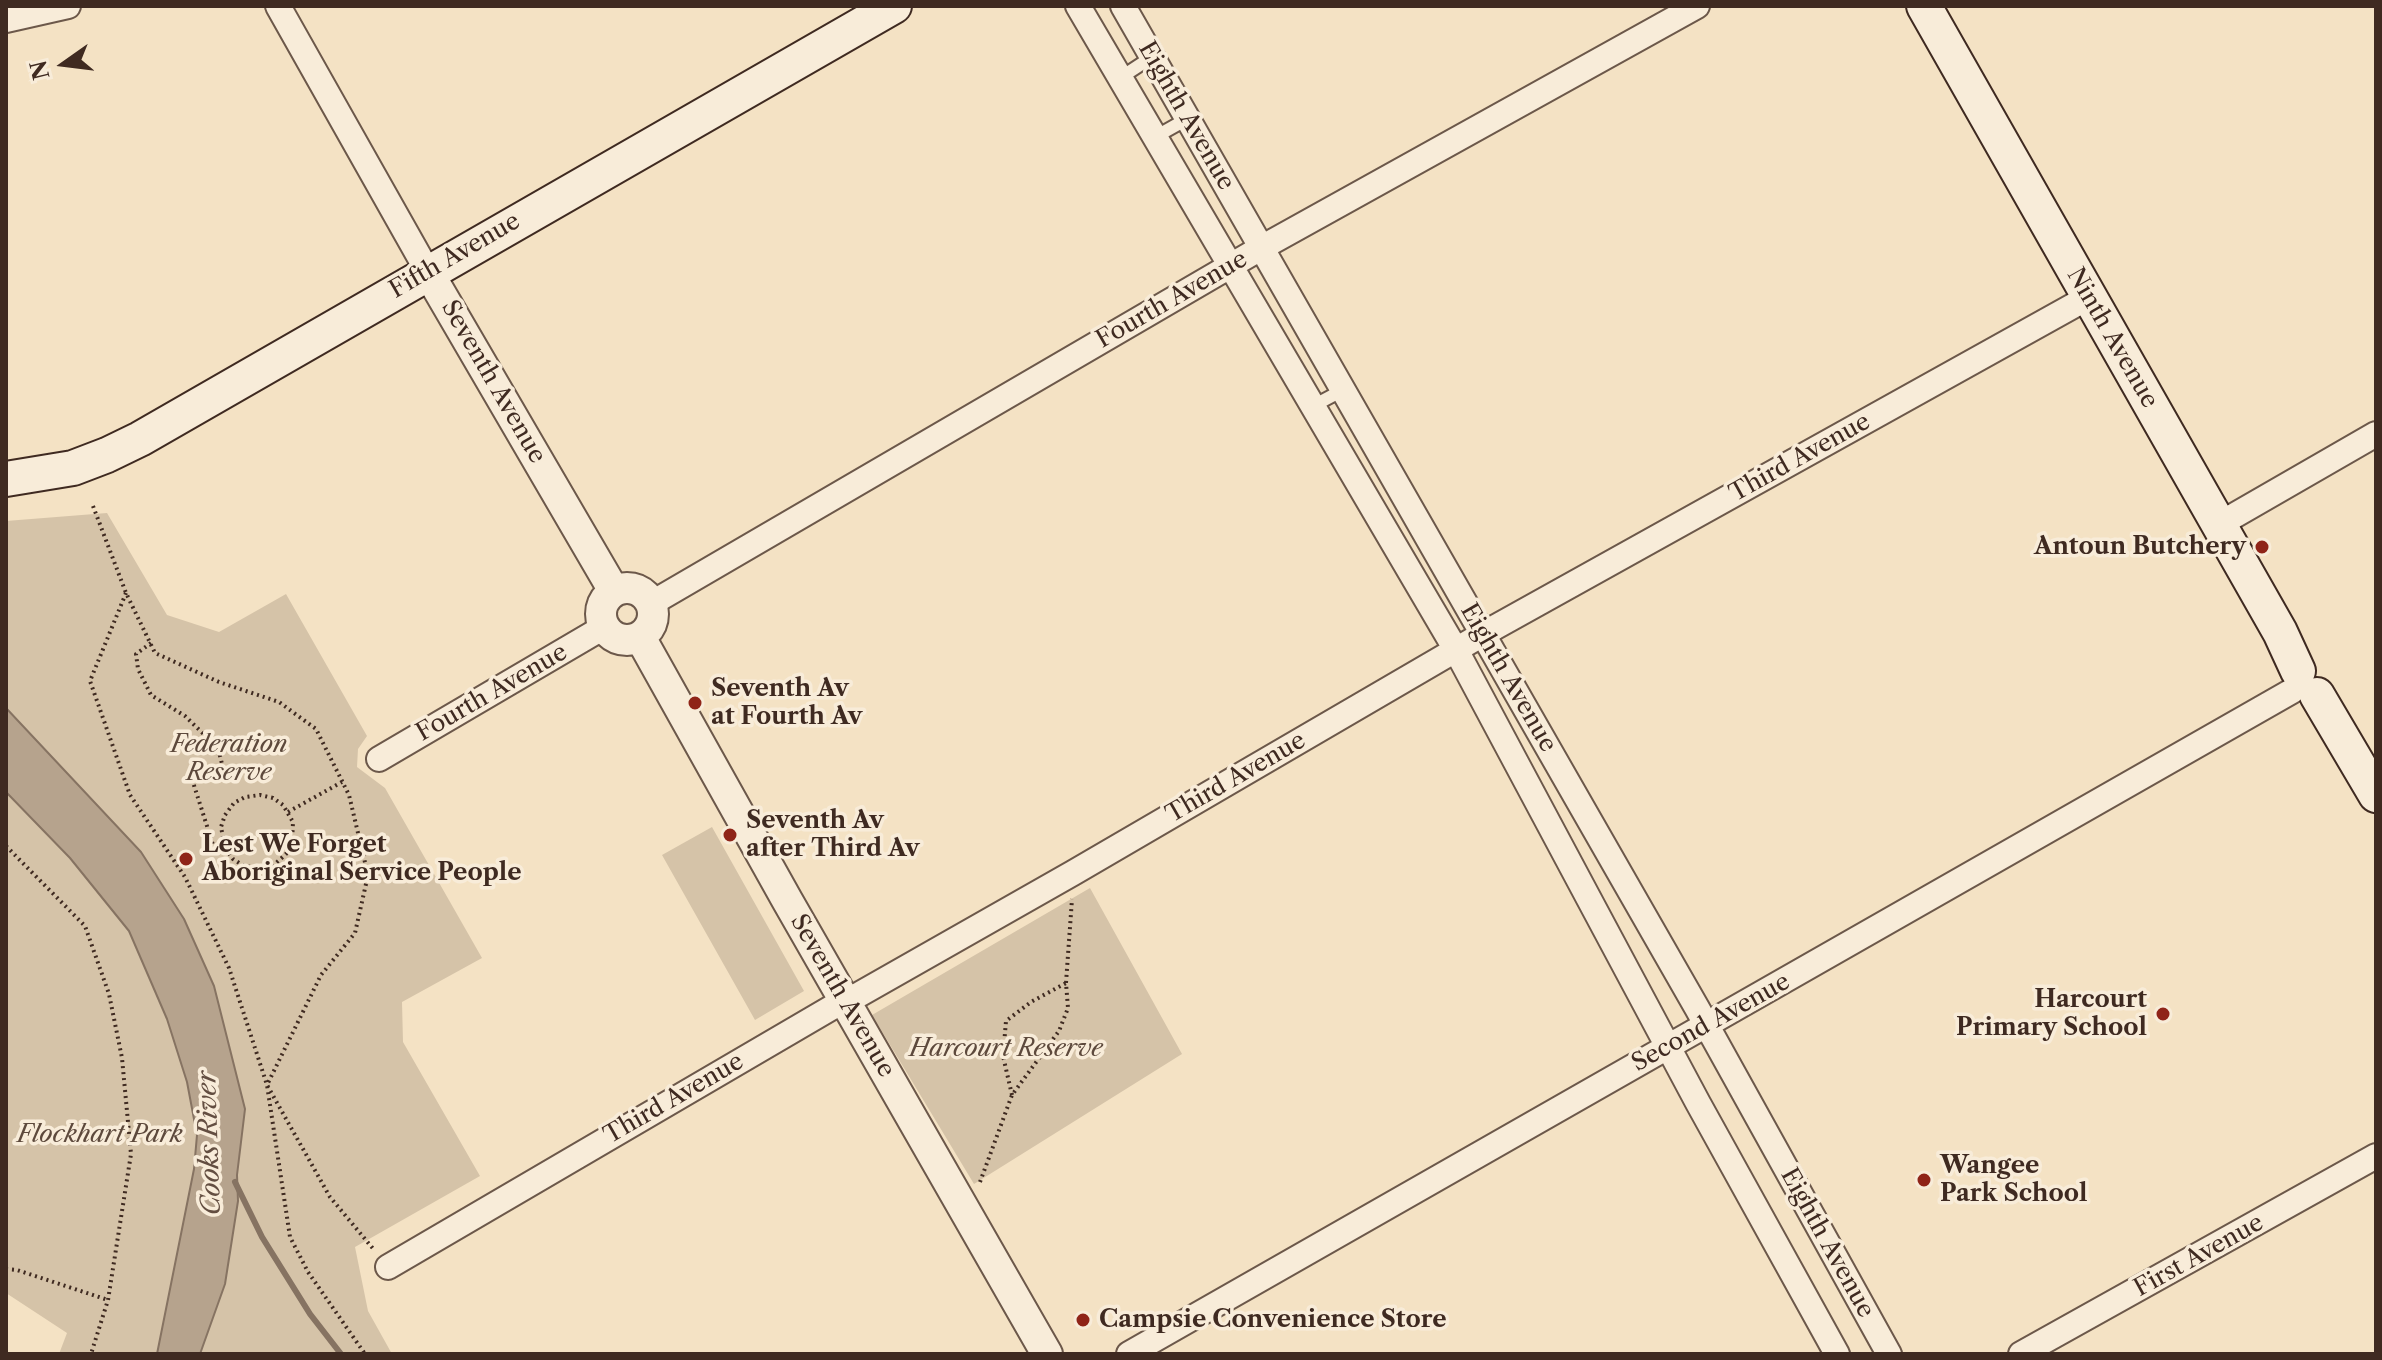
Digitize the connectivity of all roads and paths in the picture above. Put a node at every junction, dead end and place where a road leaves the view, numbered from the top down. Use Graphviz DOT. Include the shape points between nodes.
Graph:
graph roads {
  1 [pos="68,6"];
  2 [pos="278,6"];
  3 [pos="894,6"];
  4 [pos="1078,6"];
  5 [pos="1123,6"];
  6 [pos="1697,6"];
  7 [pos="1924,6"];
  8 [pos="6,20"];
  9 [pos="1152,57"];
  10 [pos="1120,78"];
  11 [pos="1187,119"];
  12 [pos="1155,137"];
  13 [pos="1261,248"];
  14 [pos="1231,266"];
  15 [pos="428,272"];
  16 [pos="2089,297"];
  17 [pos="1343,390"];
  18 [pos="1313,406"];
  19 [pos="2376,434"];
  20 [pos="6,479"];
  21 [pos="93,506"];
  22 [pos="1394,513"];
  23 [pos="2218,525"];
  24 [pos="614,591"];
  25 [pos="126,593"];
  26 [pos="652,603"];
  27 [pos="604,627"];
  28 [pos="1483,634"];
  29 [pos="640,637"];
  30 [pos="151,643"];
  31 [pos="1456,650"];
  32 [pos="2302,685"];
  33 [pos="379,759"];
  34 [pos="342,782"];
  35 [pos="2376,795"];
  36 [pos="2376,808"];
  37 [pos="288,812"];
  38 [pos="2376,822"];
  39 [pos="6,846"];
  40 [pos="225,848"];
  41 [pos="1073,873"];
  42 [pos="1066,983"];
  43 [pos="846,1001"];
  44 [pos="1706,1025"];
  45 [pos="1668,1047"];
  46 [pos="267,1085"];
  47 [pos="1012,1095"];
  48 [pos="2376,1156"];
  49 [pos="980,1182"];
  50 [pos="388,1267"];
  51 [pos="6,1269"];
  52 [pos="108,1300"];
  53 [pos="91,1354"];
  54 [pos="365,1354"];
  55 [pos="1047,1354"];
  56 [pos="1129,1354"];
  57 [pos="1837,1354"];
  58 [pos="1889,1354"];
  59 [pos="2021,1354"];
  1 -- 8 [label="street"];
  2 -- 15 [label="street, Seventh Avenue"];
  3 -- 15 [label="main road, Fifth Avenue"];
  4 -- 10 [label="street, Eighth Avenue"];
  5 -- 9 [label="street, Eighth Avenue"];
  6 -- 13 [label="street, Fourth Avenue"];
  7 -- 16 [label="main road, Ninth Avenue"];
  9 -- 10 [label="lane"];
  9 -- 11 [label="street, Eighth Avenue"];
  10 -- 12 [label="street, Eighth Avenue"];
  11 -- 12 [label="lane"];
  11 -- 13 [label="street, Eighth Avenue"];
  12 -- 14 [label="street, Eighth Avenue"];
  13 -- 14 [label="street, Fourth Avenue"];
  13 -- 17 [label="street, Eighth Avenue"];
  14 -- 18 [label="street, Eighth Avenue"];
  14 -- 26 [label="street, Fourth Avenue"];
  15 -- 20 [label="main road, Fifth Avenue" via="107,455 73,468"];
  15 -- 24 [label="street, Seventh Avenue"];
  16 -- 23 [label="main road, Ninth Avenue"];
  16 -- 28 [label="street, Third Avenue"];
  17 -- 18 [label="lane"];
  17 -- 22 [label="street, Eighth Avenue"];
  18 -- 22 [label="street, Eighth Avenue"];
  19 -- 23 [label="street"];
  21 -- 25 [label="path"];
  22 -- 28 [label="street, Eighth Avenue"];
  22 -- 31 [label="street, Eighth Avenue"];
  23 -- 32 [label="main road, Ninth Avenue" via="2280,632"];
  24 -- 26 [label="street" via="639,590"];
  24 -- 27 [label="street" via="601,611"];
  25 -- 30 [label="path"];
  25 -- 46 [label="path" via="90,681 130,795 185,877 229,968"];
  26 -- 29 [label="street" via="651,626"];
  27 -- 29 [label="street" via="624,641"];
  27 -- 33 [label="street, Fourth Avenue"];
  28 -- 31 [label="street, Third Avenue"];
  28 -- 44 [label="street, Eighth Avenue"];
  29 -- 43 [label="street, Seventh Avenue"];
  30 -- 34 [label="path" via="155,653 279,702 304,720 316,729"];
  30 -- 40 [label="path" via="136,654 151,695 185,716 218,748 224,772 191,776 214,848"];
  31 -- 41 [label="street, Third Avenue"];
  31 -- 45 [label="street, Eighth Avenue"];
  32 -- 35 [label="main road, Ninth Avenue"];
  32 -- 44 [label="street, Second Avenue"];
  34 -- 37 [label="path"];
  34 -- 46 [label="path" via="368,875 355,933 321,975"];
  36 -- 38 [label="main road"];
  37 -- 40 [label="path" via="273,798 260,795 234,803 221,827"];
  37 -- 40 [label="path" via="292,843 275,864 244,866"];
  39 -- 52 [label="path" via="85,926 109,994 122,1058 131,1154"];
  41 -- 42 [label="path"];
  41 -- 43 [label="street, Third Avenue"];
  42 -- 47 [label="path" via="1068,1008 1059,1031"];
  42 -- 47 [label="path" via="1006,1021 1003,1056"];
  43 -- 50 [label="street, Third Avenue"];
  43 -- 55 [label="street, Seventh Avenue"];
  44 -- 45 [label="street, Second Avenue"];
  44 -- 58 [label="street, Eighth Avenue"];
  45 -- 56 [label="street, Second Avenue"];
  45 -- 57 [label="street, Eighth Avenue"];
  46 -- 50 [label="path" via="330,1197"];
  46 -- 54 [label="path" via="290,1237"];
  47 -- 49 [label="path"];
  48 -- 59 [label="street, First Avenue"];
  51 -- 52 [label="path"];
  52 -- 53 [label="path"];
}
